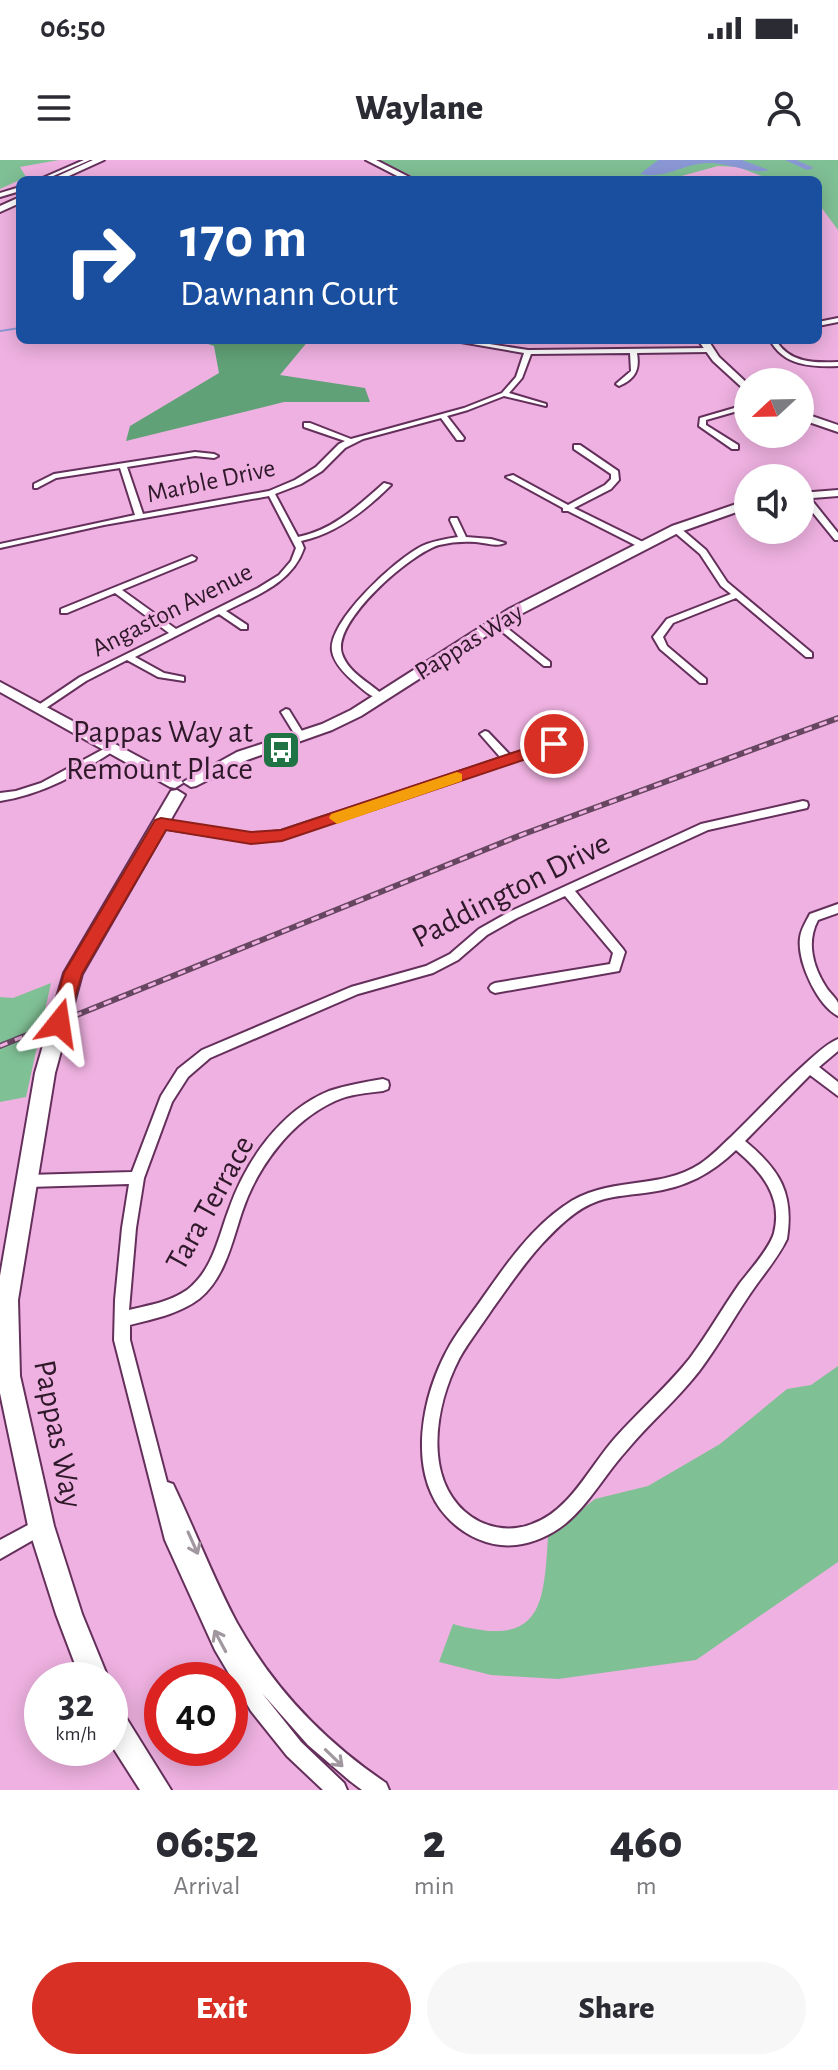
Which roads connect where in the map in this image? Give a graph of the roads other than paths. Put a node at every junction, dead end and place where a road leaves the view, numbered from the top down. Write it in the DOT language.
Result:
graph roads {
  1 [pos="88,160"];
  2 [pos="100,160"];
  3 [pos="113,160"];
  4 [pos="370,160"];
  5 [pos="50,176"];
  6 [pos="62,176"];
  7 [pos="76,176"];
  8 [pos="403,176"];
  9 [pos="477,344"];
  10 [pos="587,344"];
  11 [pos="775,344"];
  12 [pos="706,345"];
  13 [pos="590,351"];
  14 [pos="633,351"];
  15 [pos="528,352"];
  16 [pos="838,364"];
  17 [pos="734,375"];
  18 [pos="619,384"];
  19 [pos="504,394"];
  20 [pos="544,405"];
  21 [pos="734,410"];
  22 [pos="442,415"];
  23 [pos="814,419"];
  24 [pos="835,424"];
  25 [pos="307,425"];
  26 [pos="460,438"];
  27 [pos="351,441"];
  28 [pos="734,446"];
  29 [pos="577,447"];
  30 [pos="214,456"];
  31 [pos="123,467"];
  32 [pos="510,477"];
  33 [pos="387,485"];
  34 [pos="37,486"];
  35 [pos="271,493"];
  36 [pos="838,493"];
  37 [pos="814,494"];
  38 [pos="566,509"];
  39 [pos="734,509"];
  40 [pos="814,510"];
  41 [pos="140,517"];
  42 [pos="454,520"];
  43 [pos="676,529"];
  44 [pos="462,538"];
  45 [pos="838,538"];
  46 [pos="296,540"];
  47 [pos="501,543"];
  48 [pos="0,546"];
  49 [pos="644,546"];
  50 [pos="192,558"];
  51 [pos="116,590"];
  52 [pos="737,595"];
  53 [pos="64,611"];
  54 [pos="220,611"];
  55 [pos="497,623"];
  56 [pos="244,627"];
  57 [pos="175,633"];
  58 [pos="809,655"];
  59 [pos="128,657"];
  60 [pos="547,664"];
  61 [pos="181,679"];
  62 [pos="703,681"];
  63 [pos="0,686"];
  64 [pos="380,697"];
  65 [pos="40,708"];
  66 [pos="286,712"];
  67 [pos="485,734"];
  68 [pos="300,736"];
  69 [pos="554,744"];
  70 [pos="111,748"];
  71 [pos="508,760"];
  72 [pos="181,787"];
  73 [pos="0,797"];
  74 [pos="803,805"];
  75 [pos="161,824"];
  76 [pos="567,890"];
  77 [pos="838,908"];
  78 [pos="495,988"];
  79 [pos="838,1011"];
  80 [pos="838,1044"];
  81 [pos="810,1067"];
  82 [pos="383,1085"];
  83 [pos="838,1090"];
  84 [pos="735,1141"];
  85 [pos="137,1178"];
  86 [pos="28,1181"];
  87 [pos="122,1319"];
  88 [pos="158,1473"];
  89 [pos="41,1526"];
  90 [pos="0,1550"];
  91 [pos="88,1662"];
  92 [pos="128,1746"];
  93 [pos="157,1790"];
  94 [pos="337,1790"];
  95 [pos="379,1790"];
  1 -- 5 [label="street"];
  2 -- 6 [label="main road"];
  3 -- 7 [label="main road"];
  4 -- 8 [label="street"];
  9 -- 15 [label="street"];
  10 -- 13 [label="street"];
  11 -- 16 [label="street"];
  12 -- 14 [label="street"];
  12 -- 17 [label="street"];
  13 -- 14 [label="street"];
  13 -- 15 [label="street"];
  14 -- 18 [label="street"];
  15 -- 19 [label="street"];
  19 -- 20 [label="street"];
  19 -- 22 [label="street, Marble Drive"];
  21 -- 28 [label="street"];
  22 -- 26 [label="street"];
  22 -- 27 [label="street, Marble Drive"];
  23 -- 24 [label="street"];
  25 -- 27 [label="street"];
  27 -- 35 [label="street, Marble Drive"];
  29 -- 38 [label="street"];
  30 -- 31 [label="street"];
  31 -- 34 [label="street"];
  31 -- 41 [label="street"];
  32 -- 38 [label="street"];
  33 -- 46 [label="street"];
  35 -- 41 [label="street, Marble Drive"];
  35 -- 46 [label="street"];
  36 -- 37 [label="street"];
  38 -- 49 [label="street"];
  39 -- 43 [label="street, Pappas Way"];
  40 -- 45 [label="street"];
  41 -- 48 [label="street, Marble Drive"];
  42 -- 44 [label="street"];
  43 -- 49 [label="street, Pappas Way"];
  43 -- 52 [label="street"];
  44 -- 47 [label="street"];
  44 -- 64 [label="street"];
  46 -- 54 [label="street, Angaston Avenue"];
  49 -- 55 [label="street, Pappas Way"];
  50 -- 51 [label="street"];
  51 -- 53 [label="street"];
  51 -- 57 [label="street"];
  52 -- 58 [label="street"];
  52 -- 62 [label="street"];
  54 -- 56 [label="street"];
  54 -- 57 [label="street, Angaston Avenue"];
  55 -- 60 [label="street"];
  55 -- 64 [label="street, Pappas Way"];
  57 -- 59 [label="street, Angaston Avenue"];
  59 -- 61 [label="street"];
  59 -- 65 [label="street, Angaston Avenue"];
  63 -- 65 [label="street"];
  64 -- 68 [label="street, Pappas Way"];
  65 -- 70 [label="street"];
  66 -- 68 [label="street"];
  67 -- 71 [label="street"];
  68 -- 72 [label="street, Pappas Way"];
  69 -- 71 [label="street"];
  70 -- 72 [label="street"];
  70 -- 73 [label="street"];
  71 -- 75 [label="street"];
  72 -- 75 [label="street, Pappas Way"];
  74 -- 76 [label="street, Paddington Drive"];
  75 -- 86 [label="street, Pappas Way"];
  76 -- 78 [label="street"];
  76 -- 85 [label="street, Paddington Drive"];
  77 -- 79 [label="street"];
  80 -- 81 [label="street"];
  81 -- 83 [label="street"];
  81 -- 84 [label="street"];
  82 -- 87 [label="street, Tara Terrace"];
  84 -- 84 [label="street"];
  85 -- 86 [label="street"];
  85 -- 87 [label="street, Paddington Drive"];
  86 -- 89 [label="street, Pappas Way"];
  87 -- 88 [label="street, Paddington Drive"];
  94 -- 88 [label="street, Paddington Drive, one-way"];
  88 -- 95 [label="street, Paddington Drive, one-way"];
  89 -- 90 [label="street"];
  89 -- 91 [label="street, Pappas Way"];
  92 -- 93 [label="street"];
}
